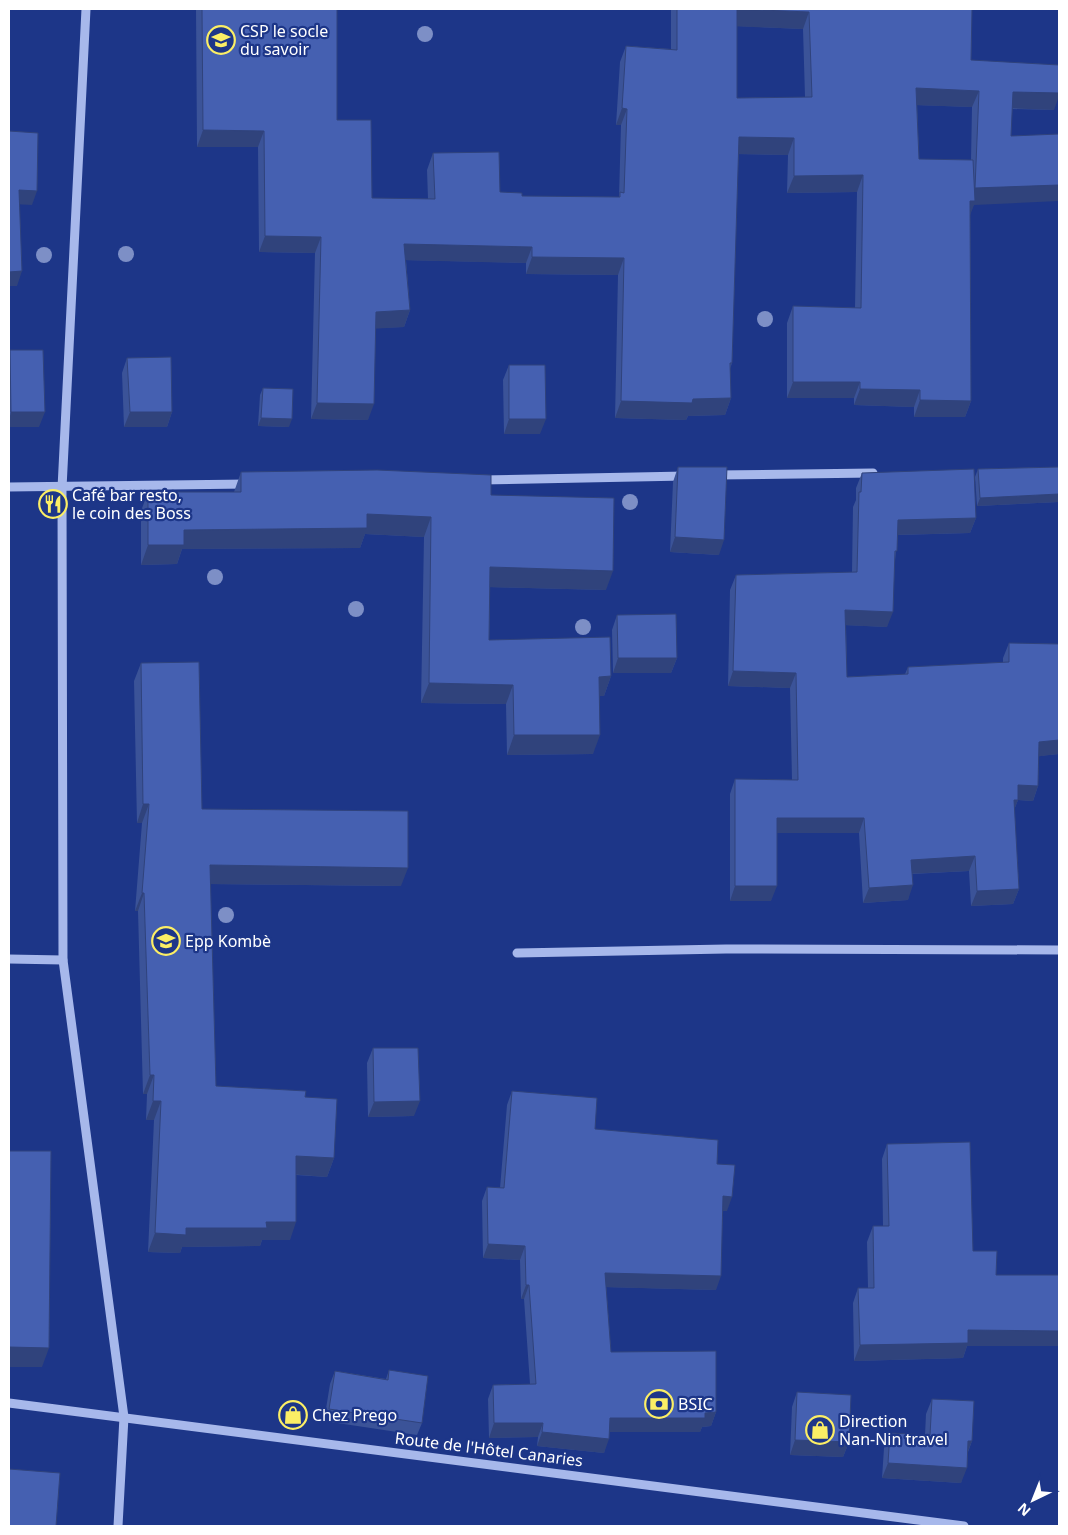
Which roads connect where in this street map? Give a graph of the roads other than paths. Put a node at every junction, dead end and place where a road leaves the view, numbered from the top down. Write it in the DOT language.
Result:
graph roads {
  1 [pos="86,9"];
  2 [pos="880,472"];
  3 [pos="700,476"];
  4 [pos="710,476"];
  5 [pos="471,480"];
  6 [pos="261,484"];
  7 [pos="9,488"];
  8 [pos="62,488"];
  9 [pos="1059,950"];
  10 [pos="517,953"];
  11 [pos="9,959"];
  12 [pos="63,960"];
  13 [pos="9,1403"];
  14 [pos="124,1417"];
  15 [pos="118,1526"];
  16 [pos="964,1526"];
  1 -- 8 [label="street"];
  2 -- 4 [label="street"];
  3 -- 5 [label="street"];
  6 -- 8 [label="street"];
  7 -- 8 [label="street"];
  8 -- 12 [label="street"];
  9 -- 10 [label="street"];
  11 -- 12 [label="street"];
  12 -- 14 [label="street"];
  13 -- 14 [label="street, Route de l'Hôtel Canaries"];
  14 -- 15 [label="street"];
  14 -- 16 [label="street, Route de l'Hôtel Canaries"];
}
